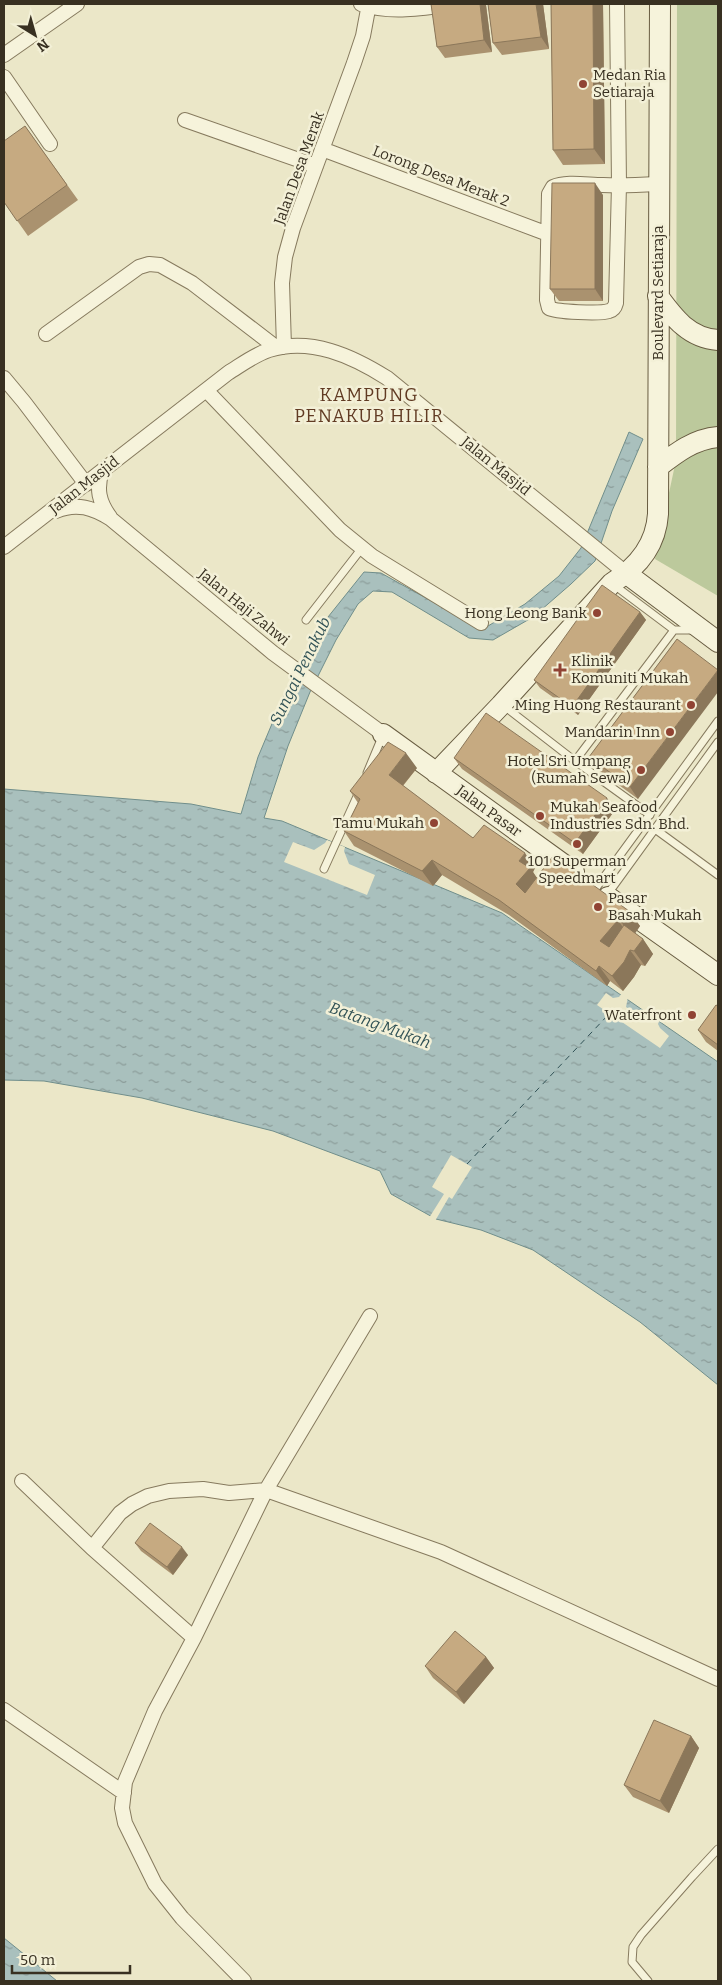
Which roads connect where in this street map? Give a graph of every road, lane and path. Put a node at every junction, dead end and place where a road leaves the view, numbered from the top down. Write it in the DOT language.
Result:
graph roads {
  1 [pos="77,4"];
  2 [pos="454,4"];
  3 [pos="617,4"];
  4 [pos="660,4"];
  5 [pos="366,5"];
  6 [pos="4,55"];
  7 [pos="4,77"];
  8 [pos="185,120"];
  9 [pos="50,144"];
  10 [pos="322,150"];
  11 [pos="316,166"];
  12 [pos="659,184"];
  13 [pos="618,185"];
  14 [pos="548,234"];
  15 [pos="658,296"];
  16 [pos="46,334"];
  17 [pos="718,340"];
  18 [pos="281,347"];
  19 [pos="4,378"];
  20 [pos="206,390"];
  21 [pos="718,437"];
  22 [pos="658,467"];
  23 [pos="102,471"];
  24 [pos="86,484"];
  25 [pos="44,517"];
  26 [pos="111,519"];
  27 [pos="4,547"];
  28 [pos="362,548"];
  29 [pos="620,578"];
  30 [pos="306,620"];
  31 [pos="481,623"];
  32 [pos="674,630"];
  33 [pos="711,637"];
  34 [pos="502,704"];
  35 [pos="718,722"];
  36 [pos="383,734"];
  37 [pos="718,742"];
  38 [pos="575,761"];
  39 [pos="436,773"];
  40 [pos="364,779"];
  41 [pos="361,787"];
  42 [pos="650,815"];
  43 [pos="655,829"];
  44 [pos="324,869"];
  45 [pos="718,875"];
  46 [pos="601,892"];
  47 [pos="718,975"];
  48 [pos="370,1316"];
  49 [pos="22,1481"];
  50 [pos="266,1490"];
  51 [pos="92,1548"];
  52 [pos="194,1638"];
  53 [pos="718,1679"];
  54 [pos="4,1710"];
  55 [pos="124,1793"];
  56 [pos="718,1850"];
  57 [pos="244,1981"];
  58 [pos="648,1981"];
  1 -- 6 [label="street"];
  2 -- 5 [label="street"];
  3 -- 13 [label="street"];
  4 -- 12 [label="street, Boulevard Setiaraja"];
  5 -- 10 [label="street, Jalan Desa Merak"];
  7 -- 9 [label="street"];
  8 -- 11 [label="street"];
  10 -- 11 [label="street, Jalan Desa Merak"];
  10 -- 14 [label="street, Lorong Desa Merak 2"];
  11 -- 18 [label="street, Jalan Desa Merak"];
  12 -- 13 [label="street"];
  12 -- 15 [label="street, Boulevard Setiaraja"];
  13 -- 14 [label="street"];
  13 -- 14 [label="street"];
  15 -- 17 [label="street"];
  15 -- 22 [label="street, Boulevard Setiaraja"];
  16 -- 18 [label="street"];
  18 -- 20 [label="street, Jalan Masjid"];
  18 -- 29 [label="street, Jalan Masjid"];
  19 -- 24 [label="street"];
  20 -- 23 [label="street, Jalan Masjid"];
  20 -- 28 [label="street"];
  21 -- 22 [label="street"];
  22 -- 29 [label="street, Boulevard Setiaraja"];
  23 -- 24 [label="street, Jalan Masjid"];
  23 -- 26 [label="street, Jalan Haji Zahwi"];
  24 -- 25 [label="street, Jalan Masjid"];
  25 -- 26 [label="street, Jalan Haji Zahwi"];
  25 -- 27 [label="street, Jalan Masjid"];
  26 -- 36 [label="street, Jalan Haji Zahwi"];
  28 -- 30 [label="lane"];
  28 -- 31 [label="street"];
  29 -- 32 [label="lane"];
  29 -- 33 [label="street"];
  29 -- 34 [label="street"];
  32 -- 33 [label="lane"];
  32 -- 38 [label="lane"];
  34 -- 38 [label="lane"];
  34 -- 39 [label="street"];
  35 -- 42 [label="lane"];
  36 -- 39 [label="street, Jalan Pasar"];
  36 -- 40 [label="lane"];
  37 -- 43 [label="lane"];
  38 -- 42 [label="lane"];
  39 -- 46 [label="street, Jalan Pasar"];
  41 -- 44 [label="lane"];
  42 -- 46 [label="lane"];
  43 -- 45 [label="lane"];
  43 -- 46 [label="lane"];
  46 -- 47 [label="street, Jalan Pasar"];
  48 -- 50 [label="street"];
  49 -- 51 [label="street"];
  50 -- 51 [label="street"];
  50 -- 52 [label="street"];
  50 -- 53 [label="street"];
  51 -- 52 [label="street"];
  52 -- 55 [label="street"];
  54 -- 55 [label="street"];
  55 -- 57 [label="street"];
  56 -- 58 [label="lane"];
}
